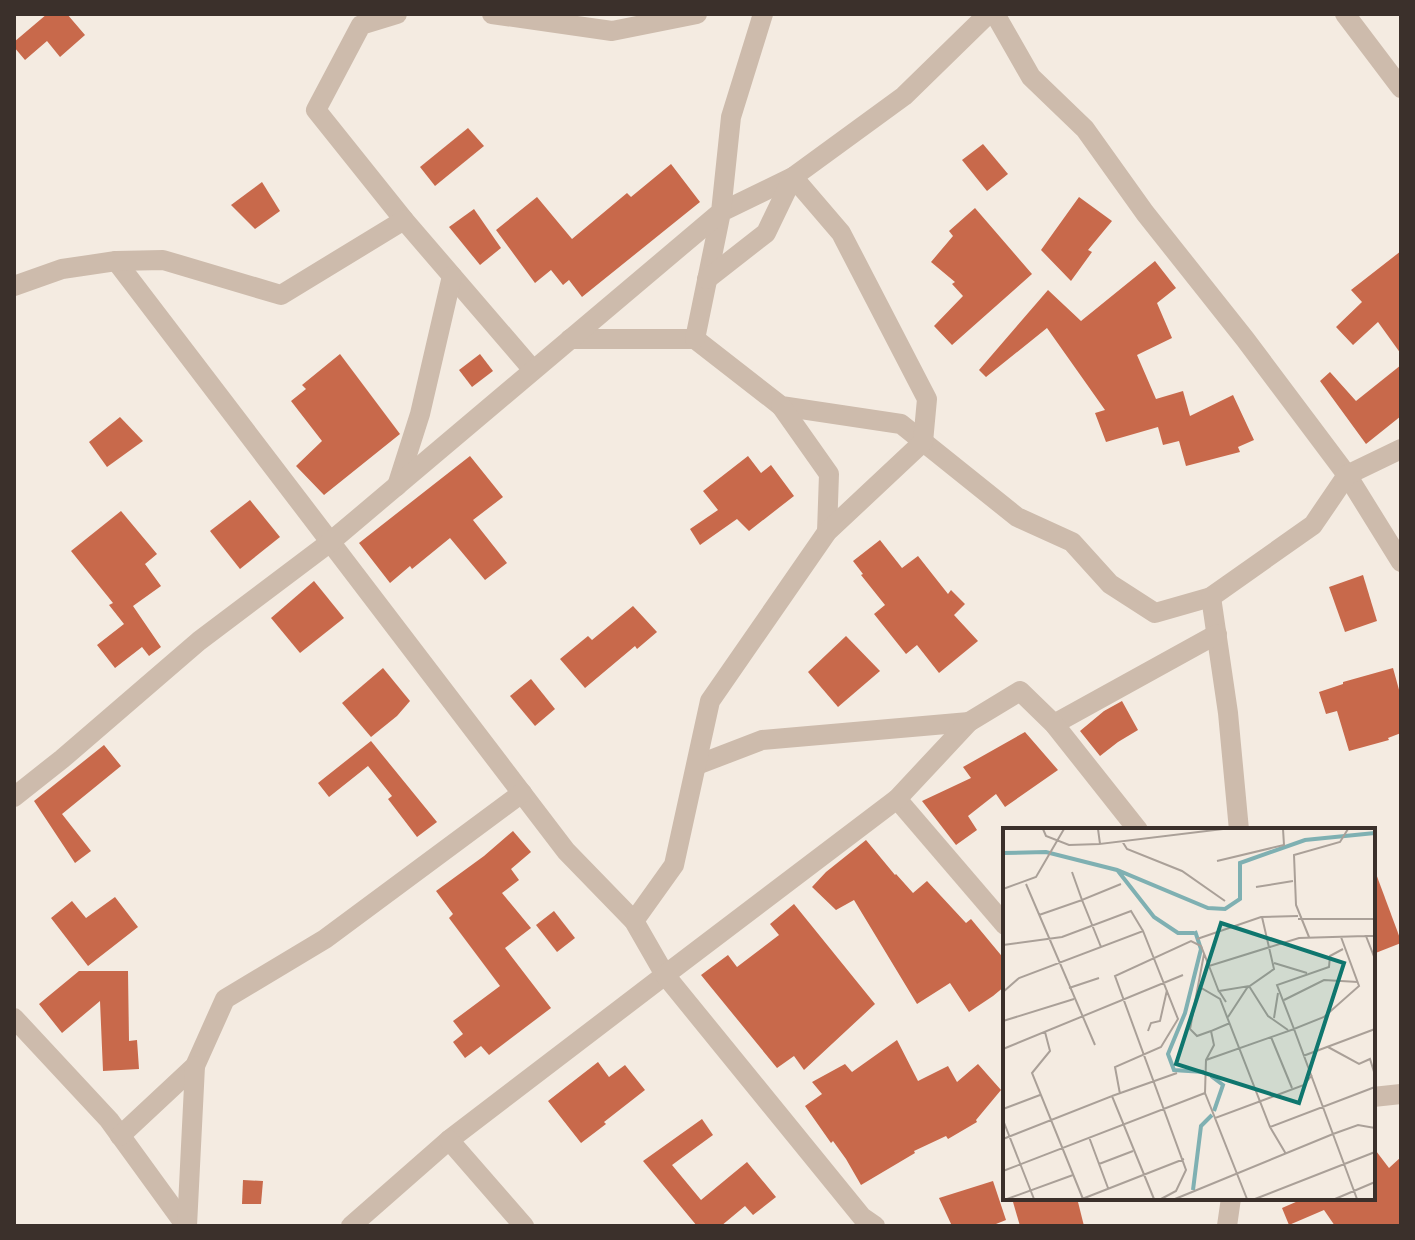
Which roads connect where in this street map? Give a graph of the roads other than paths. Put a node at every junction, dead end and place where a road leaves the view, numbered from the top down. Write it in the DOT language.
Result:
graph roads {
  1 [pos="397,14"];
  2 [pos="492,14"];
  3 [pos="697,14"];
  4 [pos="763,14"];
  5 [pos="988,14"];
  6 [pos="995,14"];
  7 [pos="1345,14"];
  8 [pos="1401,88"];
  9 [pos="793,177"];
  10 [pos="721,212"];
  11 [pos="404,220"];
  12 [pos="116,261"];
  13 [pos="452,276"];
  14 [pos="707,279"];
  15 [pos="14,286"];
  16 [pos="570,339"];
  17 [pos="695,339"];
  18 [pos="533,370"];
  19 [pos="781,406"];
  20 [pos="923,442"];
  21 [pos="1401,449"];
  22 [pos="1347,475"];
  23 [pos="397,486"];
  24 [pos="827,532"];
  25 [pos="329,543"];
  26 [pos="1401,562"];
  27 [pos="1211,597"];
  28 [pos="1217,634"];
  29 [pos="969,722"];
  30 [pos="1054,724"];
  31 [pos="697,765"];
  32 [pos="522,793"];
  33 [pos="14,797"];
  34 [pos="897,799"];
  35 [pos="1136,828"];
  36 [pos="1239,828"];
  37 [pos="634,921"];
  38 [pos="1003,923"];
  39 [pos="665,975"];
  40 [pos="14,1018"];
  41 [pos="195,1066"];
  42 [pos="1401,1094"];
  43 [pos="1375,1097"];
  44 [pos="120,1136"];
  45 [pos="449,1140"];
  46 [pos="1231,1200"];
  47 [pos="186,1226"];
  48 [pos="351,1226"];
  49 [pos="524,1226"];
  50 [pos="875,1226"];
  51 [pos="1227,1226"];
  1 -- 11 [label="street"];
  2 -- 3 [label="street"];
  4 -- 10 [label="street"];
  5 -- 9 [label="street"];
  6 -- 22 [label="street"];
  7 -- 8 [label="street"];
  9 -- 10 [label="street"];
  9 -- 14 [label="street"];
  9 -- 20 [label="street"];
  10 -- 14 [label="street"];
  10 -- 16 [label="street"];
  11 -- 12 [label="street"];
  11 -- 13 [label="street"];
  12 -- 15 [label="street"];
  12 -- 25 [label="street"];
  13 -- 18 [label="street"];
  13 -- 23 [label="street"];
  14 -- 17 [label="street"];
  16 -- 17 [label="street"];
  16 -- 18 [label="street"];
  17 -- 19 [label="street"];
  18 -- 23 [label="street"];
  19 -- 20 [label="street"];
  19 -- 24 [label="street"];
  20 -- 24 [label="street"];
  20 -- 27 [label="street"];
  21 -- 22 [label="street"];
  22 -- 26 [label="street"];
  22 -- 27 [label="street"];
  23 -- 25 [label="street"];
  24 -- 31 [label="street"];
  25 -- 32 [label="street"];
  25 -- 33 [label="street"];
  27 -- 28 [label="street"];
  28 -- 30 [label="street"];
  28 -- 36 [label="street"];
  29 -- 30 [label="street"];
  29 -- 31 [label="street"];
  29 -- 34 [label="street"];
  30 -- 35 [label="street"];
  31 -- 37 [label="street"];
  32 -- 37 [label="street"];
  32 -- 41 [label="street"];
  34 -- 38 [label="street"];
  34 -- 39 [label="street"];
  37 -- 39 [label="street"];
  39 -- 45 [label="street"];
  39 -- 50 [label="street"];
  40 -- 44 [label="street"];
  41 -- 44 [label="street"];
  41 -- 47 [label="street"];
  42 -- 43 [label="street"];
  44 -- 47 [label="street"];
  45 -- 48 [label="street"];
  45 -- 49 [label="street"];
  46 -- 51 [label="street"];
}
